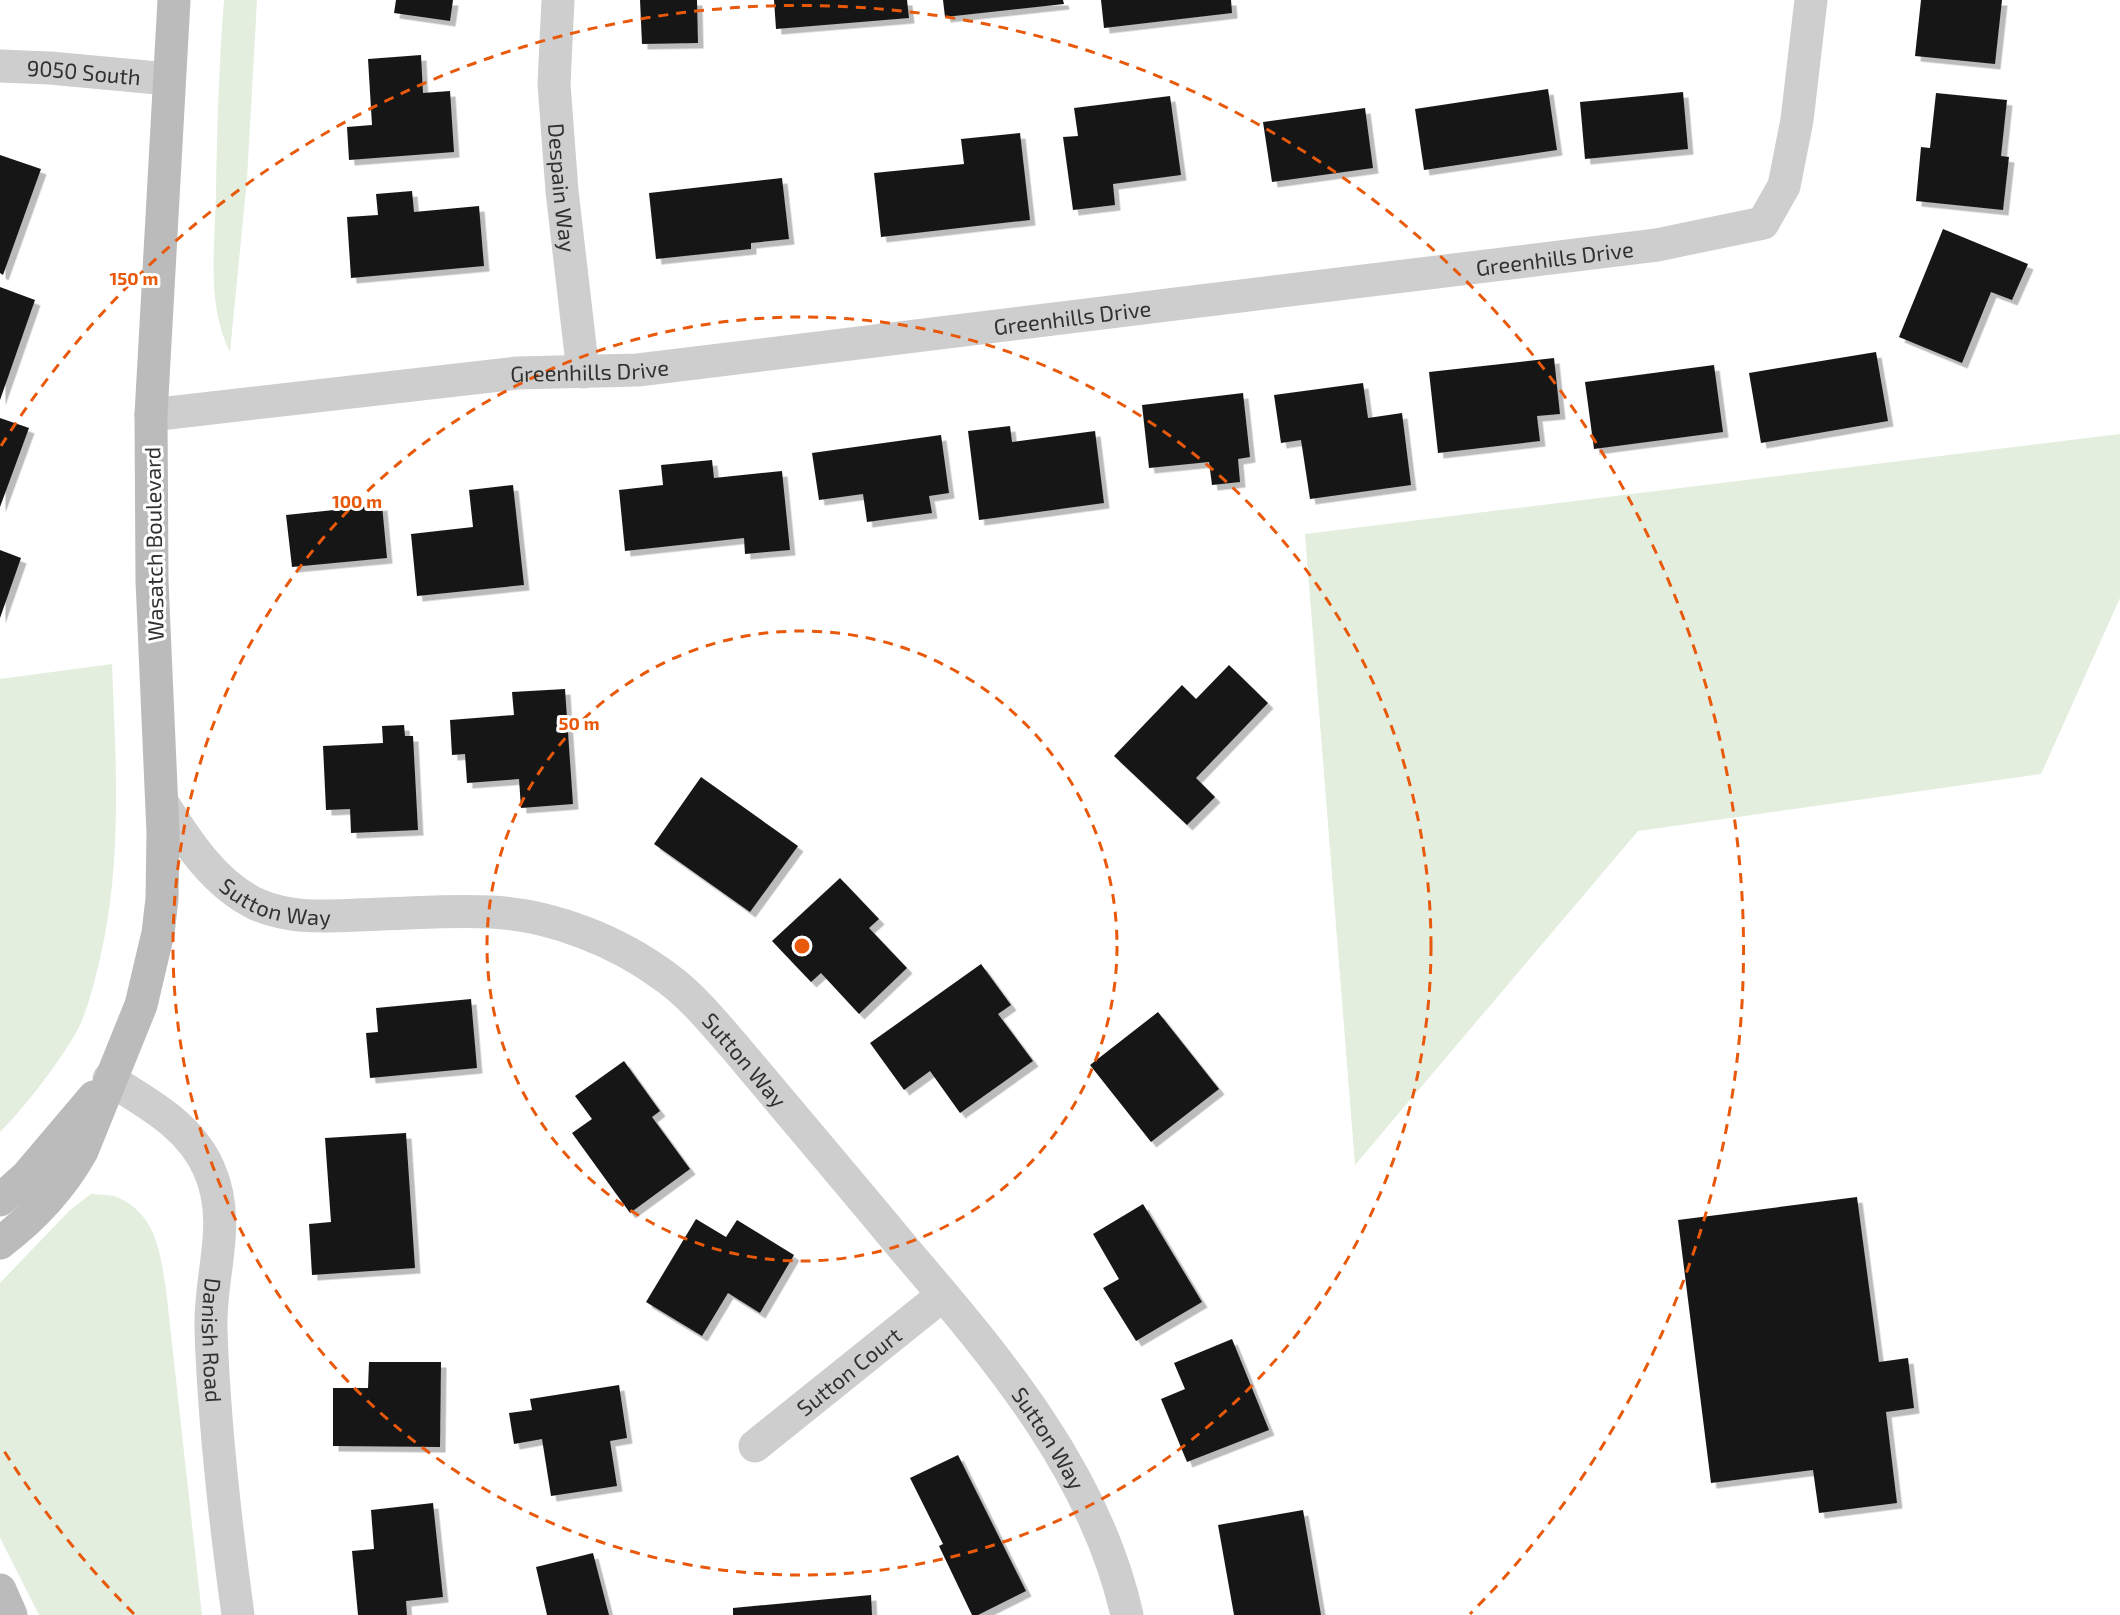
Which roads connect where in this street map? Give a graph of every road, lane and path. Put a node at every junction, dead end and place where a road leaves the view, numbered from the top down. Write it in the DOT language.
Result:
graph roads {
  1 [pos="174,0"];
  2 [pos="558,0"];
  3 [pos="1811,0"];
  4 [pos="0,66"];
  5 [pos="168,79"];
  6 [pos="583,372"];
  7 [pos="151,415"];
  8 [pos="162,802"];
  9 [pos="109,1080"];
  10 [pos="0,1200"];
  11 [pos="0,1243"];
  12 [pos="943,1294"];
  13 [pos="755,1446"];
  14 [pos="0,1590"];
  15 [pos="11,1615"];
  16 [pos="238,1615"];
  17 [pos="1127,1615"];
  1 -- 5 [label="main road, Wasatch Boulevard"];
  2 -- 6 [label="street, Despain Way"];
  3 -- 6 [label="street, Greenhills Drive"];
  4 -- 5 [label="street, 9050 South"];
  5 -- 7 [label="main road, Wasatch Boulevard"];
  6 -- 7 [label="street, Greenhills Drive"];
  7 -- 8 [label="main road, Wasatch Boulevard"];
  8 -- 9 [label="main road, Wasatch Boulevard"];
  8 -- 12 [label="street, Sutton Way"];
  9 -- 10 [label="main road, Wasatch Boulevard"];
  9 -- 11 [label="main road, Wasatch Boulevard"];
  9 -- 16 [label="street, Danish Road"];
  12 -- 13 [label="street, Sutton Court"];
  12 -- 17 [label="street, Sutton Way"];
  14 -- 15 [label="main road"];
}
